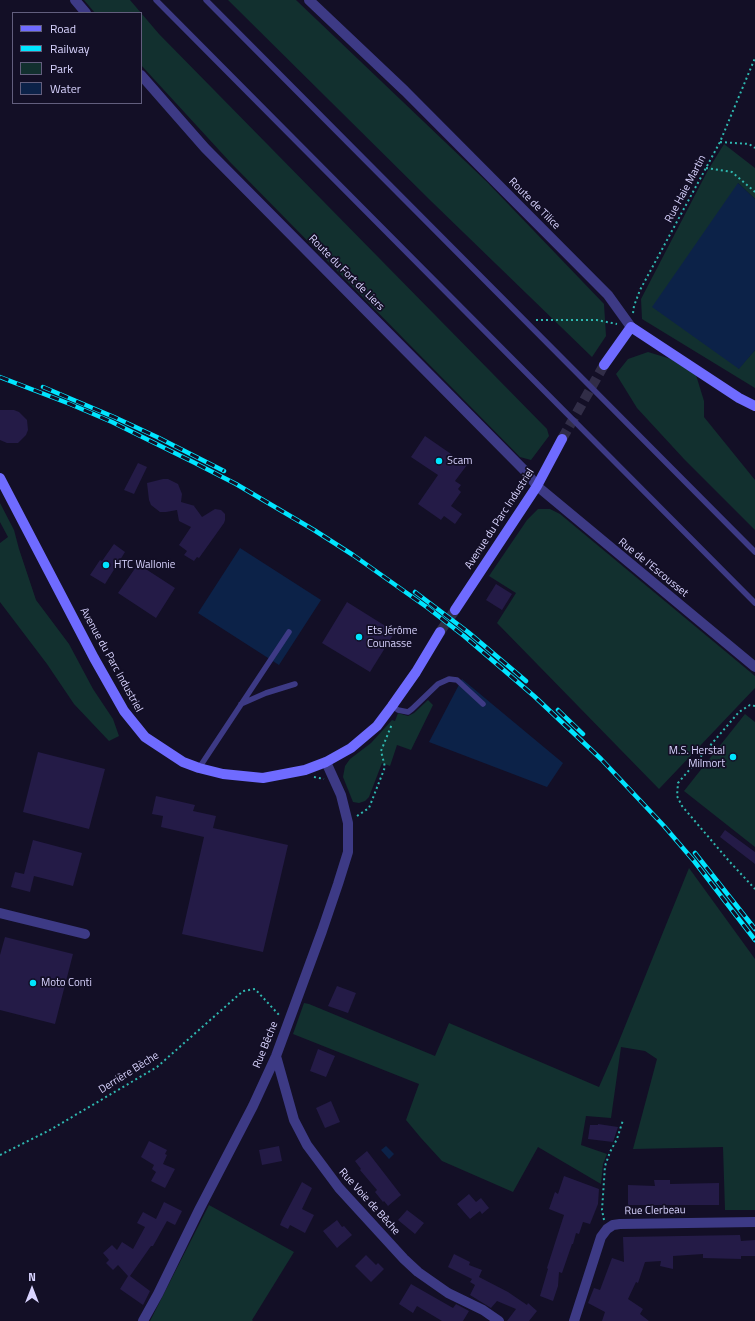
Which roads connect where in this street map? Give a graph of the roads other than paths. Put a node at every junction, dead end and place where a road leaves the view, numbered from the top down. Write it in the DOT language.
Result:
graph roads {
  1 [pos="75,0"];
  2 [pos="156,0"];
  3 [pos="206,0"];
  4 [pos="309,0"];
  5 [pos="85,12"];
  6 [pos="142,76"];
  7 [pos="631,327"];
  8 [pos="604,365"];
  9 [pos="755,406"];
  10 [pos="562,439"];
  11 [pos="0,478"];
  12 [pos="536,486"];
  13 [pos="755,552"];
  14 [pos="755,603"];
  15 [pos="455,610"];
  16 [pos="290,632"];
  17 [pos="440,632"];
  18 [pos="755,666"];
  19 [pos="295,684"];
  20 [pos="241,704"];
  21 [pos="483,704"];
  22 [pos="395,708"];
  23 [pos="326,762"];
  24 [pos="199,768"];
  25 [pos="0,913"];
  26 [pos="85,934"];
  27 [pos="276,1056"];
  28 [pos="755,1222"];
  29 [pos="143,1321"];
  30 [pos="499,1321"];
  31 [pos="574,1321"];
  1 -- 5 [label="street"];
  2 -- 14 [label="lane"];
  3 -- 13 [label="lane"];
  4 -- 7 [label="street, Route de Tilice"];
  6 -- 12 [label="street, Route du Fort de Liers"];
  7 -- 8 [label="street"];
  7 -- 9 [label="street, Route de Tilice"];
  10 -- 12 [label="street, Avenue du Parc Industriel"];
  11 -- 24 [label="street, Avenue du Parc Industriel"];
  12 -- 15 [label="street, Avenue du Parc Industriel"];
  12 -- 18 [label="street, Rue de l'Escousset"];
  16 -- 20 [label="lane"];
  17 -- 22 [label="street, Avenue du Parc Industriel"];
  19 -- 20 [label="lane"];
  20 -- 24 [label="lane"];
  21 -- 22 [label="lane"];
  22 -- 23 [label="street, Avenue du Parc Industriel"];
  23 -- 24 [label="street, Avenue du Parc Industriel"];
  23 -- 27 [label="street, Rue Bêche"];
  25 -- 26 [label="street"];
  27 -- 29 [label="street, Rue Bêche"];
  27 -- 30 [label="street, Rue Voie de Bêche"];
  28 -- 31 [label="street, Rue Clerbeau"];
}
